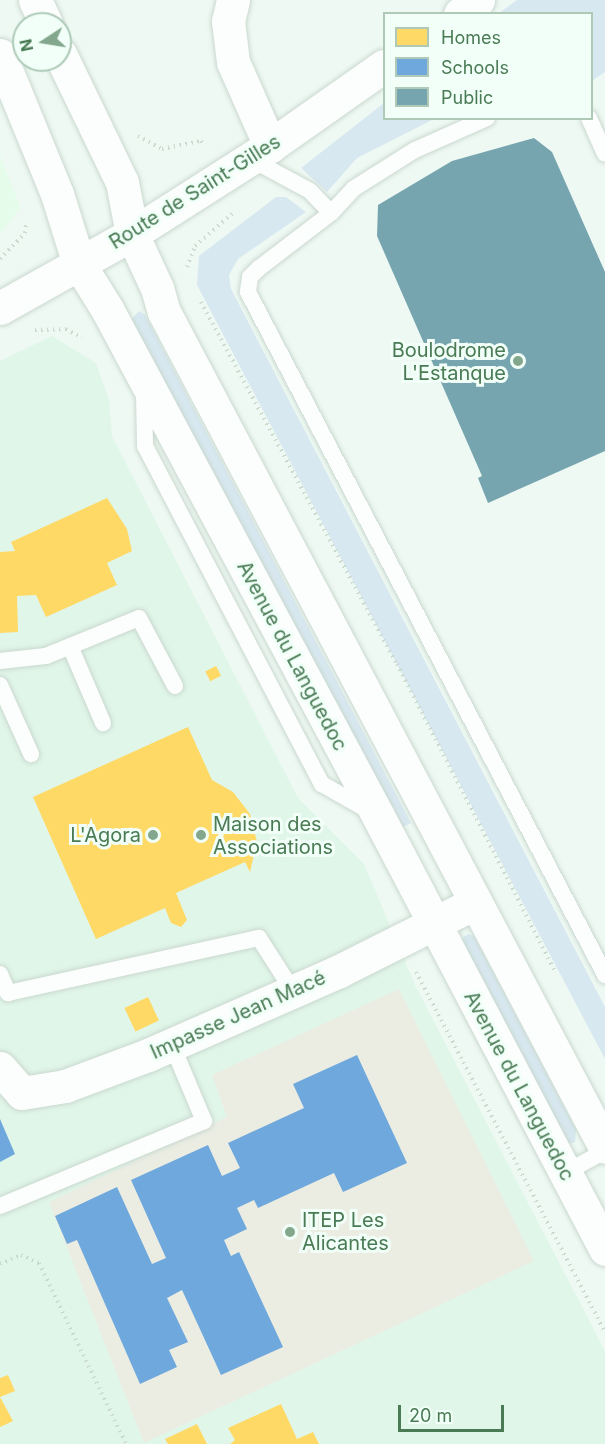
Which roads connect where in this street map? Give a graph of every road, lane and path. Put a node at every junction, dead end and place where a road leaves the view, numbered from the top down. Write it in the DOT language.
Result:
graph roads {
  1 [pos="233,0"];
  2 [pos="478,0"];
  3 [pos="463,12"];
  4 [pos="0,55"];
  5 [pos="383,67"];
  6 [pos="69,72"];
  7 [pos="482,120"];
  8 [pos="590,120"];
  9 [pos="132,133"];
  10 [pos="260,152"];
  11 [pos="605,153"];
  12 [pos="222,175"];
  13 [pos="331,213"];
  14 [pos="132,234"];
  15 [pos="79,264"];
  16 [pos="190,277"];
  17 [pos="199,297"];
  18 [pos="0,308"];
  19 [pos="70,646"];
  20 [pos="0,661"];
  21 [pos="0,685"];
  22 [pos="176,686"];
  23 [pos="103,723"];
  24 [pos="31,754"];
  25 [pos="475,903"];
  26 [pos="435,924"];
  27 [pos="0,974"];
  28 [pos="556,974"];
  29 [pos="605,975"];
  30 [pos="293,991"];
  31 [pos="172,1045"];
  32 [pos="0,1068"];
  33 [pos="605,1149"];
  34 [pos="565,1173"];
  35 [pos="0,1206"];
  36 [pos="605,1249"];
  37 [pos="0,1263"];
  38 [pos="126,1444"];
  1 -- 10 [label="street"];
  2 -- 3 [label="street"];
  4 -- 15 [label="street, Avenue du Languedoc"];
  5 -- 10 [label="street, Route de Saint-Gilles"];
  6 -- 14 [label="street"];
  7 -- 13 [label="lane"];
  8 -- 11 [label="lane"];
  9 -- 12 [label="path"];
  10 -- 12 [label="street, Route de Saint-Gilles"];
  10 -- 13 [label="lane"];
  12 -- 14 [label="street, Route de Saint-Gilles"];
  12 -- 16 [label="path"];
  13 -- 29 [label="lane"];
  14 -- 15 [label="street, Route de Saint-Gilles"];
  14 -- 25 [label="street"];
  15 -- 18 [label="street, Route de Saint-Gilles"];
  15 -- 26 [label="street, Avenue du Languedoc"];
  17 -- 28 [label="path"];
  19 -- 20 [label="lane"];
  19 -- 22 [label="lane"];
  19 -- 23 [label="lane"];
  21 -- 24 [label="lane"];
  25 -- 26 [label="street, Impasse Jean Macé"];
  25 -- 33 [label="street"];
  26 -- 30 [label="street, Impasse Jean Macé"];
  26 -- 34 [label="street, Avenue du Languedoc"];
  27 -- 30 [label="lane"];
  30 -- 31 [label="street, Impasse Jean Macé"];
  31 -- 32 [label="street, Impasse Jean Macé"];
  31 -- 35 [label="lane"];
  33 -- 34 [label="lane"];
  34 -- 36 [label="street, Avenue du Languedoc"];
  37 -- 38 [label="path"];
}
